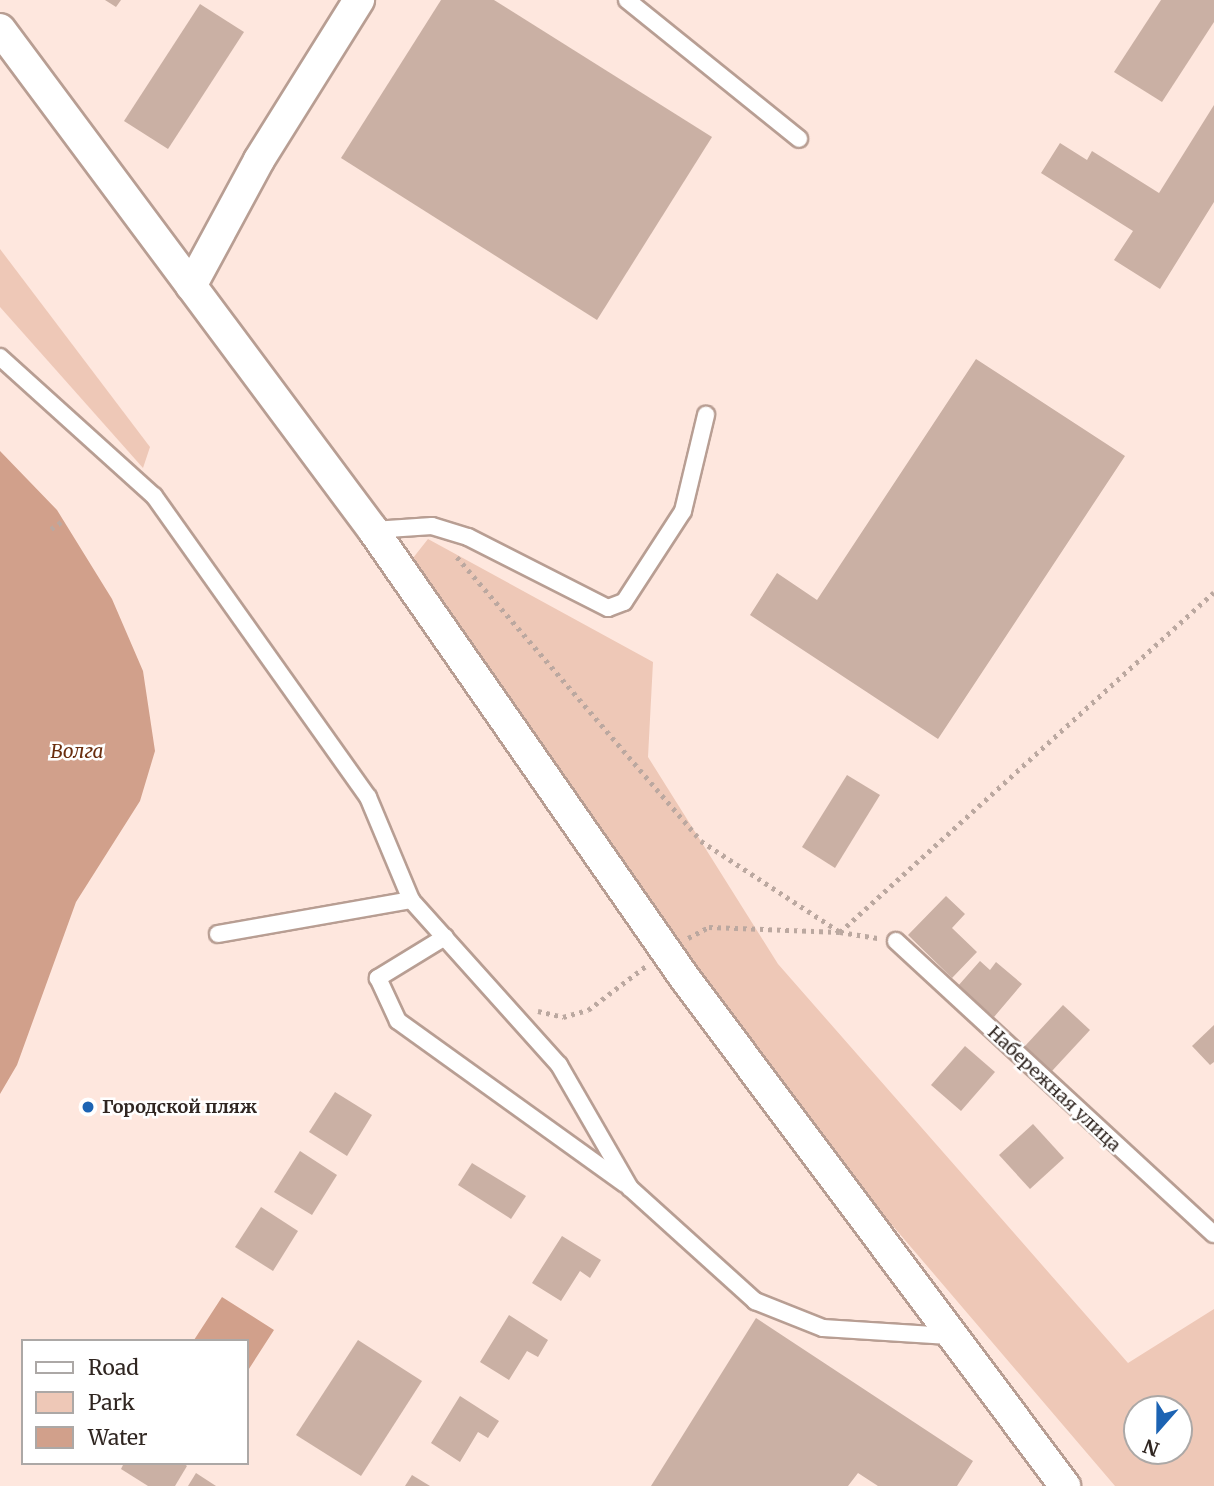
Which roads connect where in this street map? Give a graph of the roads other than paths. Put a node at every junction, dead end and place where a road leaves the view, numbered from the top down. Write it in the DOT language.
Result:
graph roads {
  1 [pos="359,0"];
  2 [pos="627,0"];
  3 [pos="0,29"];
  4 [pos="799,139"];
  5 [pos="191,286"];
  6 [pos="0,357"];
  7 [pos="706,415"];
  8 [pos="373,530"];
  9 [pos="411,900"];
  10 [pos="218,934"];
  11 [pos="445,937"];
  12 [pos="896,941"];
  13 [pos="630,1188"];
  14 [pos="1214,1234"];
  15 [pos="949,1336"];
  16 [pos="1065,1486"];
  1 -- 5 [label="street"];
  2 -- 4 [label="lane"];
  3 -- 5 [label="street"];
  5 -- 8 [label="street"];
  6 -- 9 [label="lane"];
  7 -- 8 [label="lane"];
  8 -- 15 [label="street"];
  9 -- 10 [label="lane"];
  9 -- 11 [label="lane"];
  11 -- 13 [label="lane"];
  11 -- 13 [label="lane"];
  12 -- 14 [label="lane, Набережная улица"];
  13 -- 15 [label="lane"];
  15 -- 16 [label="street"];
}
